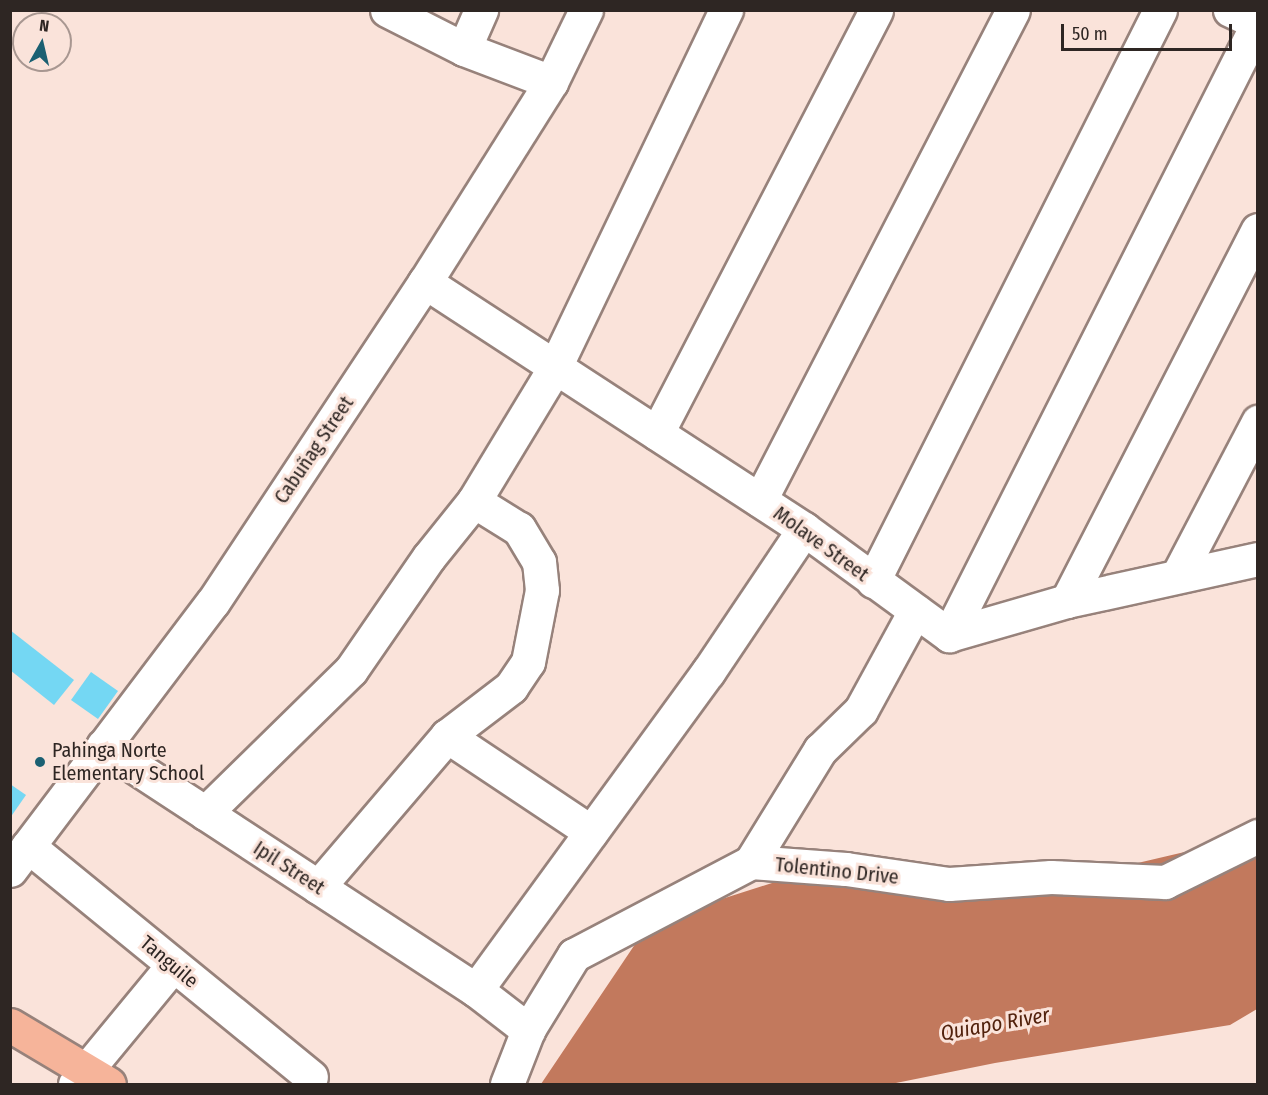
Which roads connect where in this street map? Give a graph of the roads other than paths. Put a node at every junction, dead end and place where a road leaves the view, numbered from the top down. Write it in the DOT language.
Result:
graph roads {
  1 [pos="387,10"];
  2 [pos="481,10"];
  3 [pos="586,10"];
  4 [pos="726,10"];
  5 [pos="876,10"];
  6 [pos="1014,10"];
  7 [pos="1160,10"];
  8 [pos="1230,10"];
  9 [pos="1257,23"];
  10 [pos="464,50"];
  11 [pos="551,82"];
  12 [pos="1257,230"];
  13 [pos="425,282"];
  14 [pos="555,367"];
  15 [pos="1257,422"];
  16 [pos="657,433"];
  17 [pos="760,500"];
  18 [pos="474,501"];
  19 [pos="804,529"];
  20 [pos="1257,559"];
  21 [pos="1178,575"];
  22 [pos="873,581"];
  23 [pos="1067,602"];
  24 [pos="915,611"];
  25 [pos="950,634"];
  26 [pos="447,736"];
  27 [pos="103,746"];
  28 [pos="205,813"];
  29 [pos="591,832"];
  30 [pos="1257,836"];
  31 [pos="19,858"];
  32 [pos="751,862"];
  33 [pos="318,887"];
  34 [pos="173,965"];
  35 [pos="476,990"];
  36 [pos="10,1025"];
  37 [pos="528,1030"];
  38 [pos="311,1077"];
  39 [pos="89,1080"];
  40 [pos="507,1084"];
  1 -- 10 [label="street"];
  2 -- 10 [label="street"];
  3 -- 11 [label="street, Cabuñag Street"];
  4 -- 14 [label="street"];
  5 -- 16 [label="street"];
  6 -- 17 [label="street"];
  7 -- 22 [label="street"];
  8 -- 9 [label="street"];
  9 -- 25 [label="street"];
  10 -- 11 [label="street"];
  11 -- 13 [label="street, Cabuñag Street"];
  12 -- 23 [label="street"];
  13 -- 14 [label="street, Molave Street"];
  13 -- 27 [label="street, Cabuñag Street"];
  14 -- 16 [label="street, Molave Street"];
  14 -- 18 [label="street"];
  15 -- 21 [label="street"];
  16 -- 17 [label="street, Molave Street"];
  17 -- 19 [label="street, Molave Street"];
  18 -- 26 [label="street"];
  18 -- 28 [label="street"];
  19 -- 22 [label="street, Molave Street"];
  19 -- 29 [label="street"];
  20 -- 21 [label="street"];
  21 -- 23 [label="street"];
  22 -- 24 [label="street, Molave Street"];
  23 -- 25 [label="street"];
  24 -- 25 [label="street, Molave Street"];
  24 -- 32 [label="street"];
  26 -- 29 [label="street"];
  26 -- 33 [label="street"];
  27 -- 28 [label="street, Ipil Street"];
  27 -- 31 [label="street, Cabuñag Street"];
  28 -- 33 [label="street, Ipil Street"];
  29 -- 35 [label="street"];
  30 -- 32 [label="street, Tolentino Drive"];
  31 -- 34 [label="street, Tanguile"];
  32 -- 37 [label="street, Tolentino Drive"];
  33 -- 35 [label="street, Ipil Street"];
  34 -- 38 [label="street, Tanguile"];
  34 -- 39 [label="street"];
  35 -- 37 [label="street, Ipil Street"];
  36 -- 39 [label="highway"];
  37 -- 40 [label="street, Tolentino Drive"];
}
